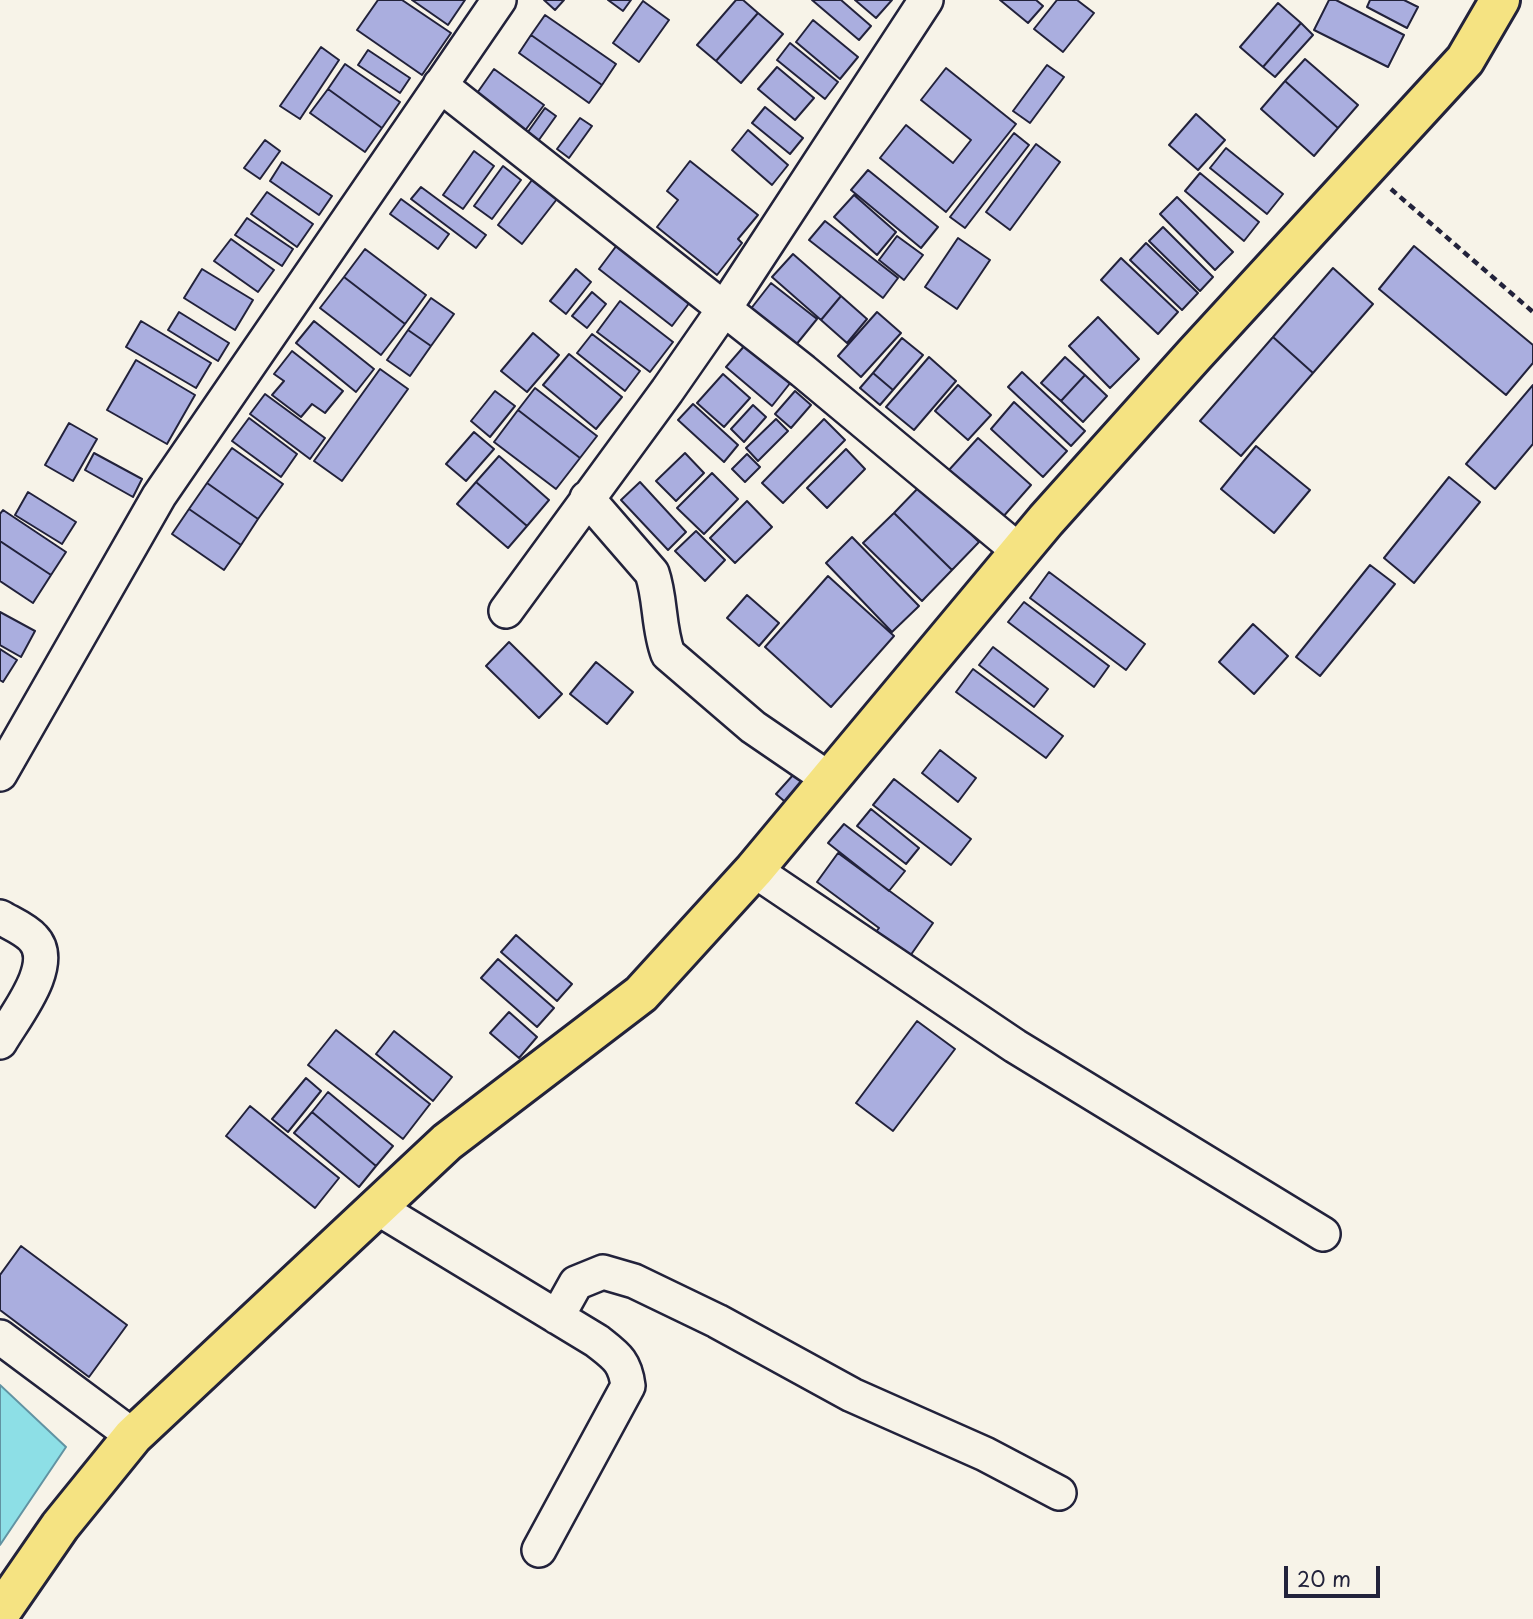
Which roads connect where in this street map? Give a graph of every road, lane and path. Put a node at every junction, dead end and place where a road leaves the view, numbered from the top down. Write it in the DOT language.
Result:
graph roads {
  1 [pos="499,0"];
  2 [pos="926,0"];
  3 [pos="1500,0"];
  4 [pos="440,85"];
  5 [pos="1367,168"];
  6 [pos="724,309"];
  7 [pos="1533,312"];
  8 [pos="587,498"];
  9 [pos="1019,551"];
  10 [pos="506,611"];
  11 [pos="0,774"];
  12 [pos="829,779"];
  13 [pos="754,870"];
  14 [pos="0,917"];
  15 [pos="0,1042"];
  16 [pos="376,1207"];
  17 [pos="1323,1234"];
  18 [pos="557,1317"];
  19 [pos="0,1338"];
  20 [pos="132,1436"];
  21 [pos="1059,1493"];
  22 [pos="539,1550"];
  23 [pos="0,1613"];
  1 -- 4 [label="street"];
  2 -- 6 [label="street"];
  3 -- 5 [label="main road"];
  4 -- 6 [label="street"];
  4 -- 11 [label="street"];
  5 -- 7 [label="path"];
  5 -- 9 [label="main road"];
  6 -- 8 [label="street"];
  6 -- 9 [label="street"];
  8 -- 10 [label="street"];
  8 -- 12 [label="street"];
  9 -- 12 [label="main road"];
  12 -- 13 [label="main road"];
  13 -- 16 [label="main road"];
  13 -- 17 [label="street"];
  14 -- 15 [label="street"];
  16 -- 18 [label="street"];
  16 -- 20 [label="main road"];
  18 -- 21 [label="street"];
  18 -- 22 [label="street"];
  19 -- 20 [label="street"];
  20 -- 23 [label="main road"];
}
